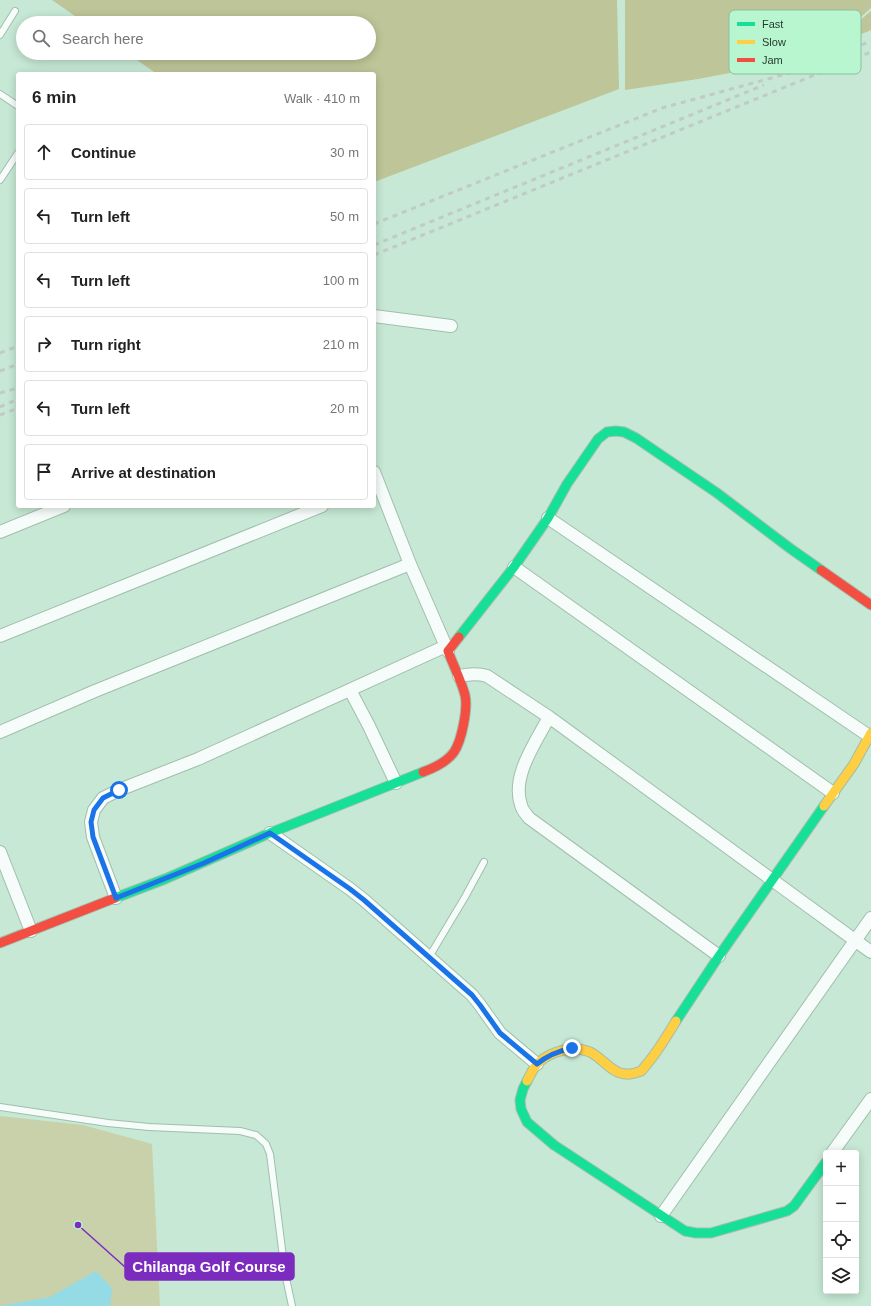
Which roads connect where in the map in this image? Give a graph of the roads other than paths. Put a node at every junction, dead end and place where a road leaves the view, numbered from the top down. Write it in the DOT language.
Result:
graph roads {
  1 [pos="15,11"];
  2 [pos="0,35"];
  3 [pos="0,94"];
  4 [pos="16,105"];
  5 [pos="16,156"];
  6 [pos="0,180"];
  7 [pos="376,316"];
  8 [pos="450,326"];
  9 [pos="376,484"];
  10 [pos="59,508"];
  11 [pos="317,508"];
  12 [pos="548,518"];
  13 [pos="0,532"];
  14 [pos="410,564"];
  15 [pos="514,567"];
  16 [pos="871,605"];
  17 [pos="0,636"];
  18 [pos="447,648"];
  19 [pos="459,676"];
  20 [pos="350,690"];
  21 [pos="549,716"];
  22 [pos="0,732"];
  23 [pos="870,734"];
  24 [pos="396,783"];
  25 [pos="833,793"];
  26 [pos="270,833"];
  27 [pos="0,852"];
  28 [pos="484,862"];
  29 [pos="772,879"];
  30 [pos="116,898"];
  31 [pos="871,918"];
  32 [pos="31,931"];
  33 [pos="855,940"];
  34 [pos="0,943"];
  35 [pos="871,952"];
  36 [pos="719,956"];
  37 [pos="429,957"];
  38 [pos="537,1064"];
  39 [pos="871,1100"];
  40 [pos="0,1108"];
  41 [pos="834,1150"];
  42 [pos="823,1166"];
  43 [pos="661,1216"];
  44 [pos="292,1306"];
  1 -- 2 [label="lane"];
  3 -- 4 [label="lane"];
  5 -- 6 [label="lane"];
  7 -- 8 [label="street"];
  9 -- 14 [label="street"];
  10 -- 13 [label="street"];
  11 -- 17 [label="street"];
  12 -- 15 [label="street"];
  12 -- 16 [label="street"];
  12 -- 23 [label="street"];
  14 -- 18 [label="street"];
  14 -- 22 [label="street"];
  15 -- 18 [label="street"];
  15 -- 25 [label="street"];
  18 -- 19 [label="street"];
  18 -- 20 [label="street"];
  19 -- 21 [label="street"];
  19 -- 24 [label="street"];
  20 -- 24 [label="street"];
  20 -- 30 [label="street"];
  21 -- 29 [label="street"];
  21 -- 36 [label="street"];
  23 -- 25 [label="street"];
  24 -- 26 [label="street"];
  25 -- 29 [label="street"];
  26 -- 30 [label="street"];
  26 -- 37 [label="street"];
  27 -- 32 [label="street"];
  28 -- 37 [label="lane"];
  29 -- 33 [label="street"];
  29 -- 36 [label="street"];
  30 -- 32 [label="street"];
  31 -- 33 [label="street"];
  32 -- 34 [label="street"];
  33 -- 35 [label="street"];
  33 -- 43 [label="street"];
  36 -- 38 [label="street"];
  37 -- 38 [label="street"];
  38 -- 43 [label="street"];
  39 -- 41 [label="street"];
  40 -- 44 [label="lane"];
  42 -- 43 [label="street"];
}
